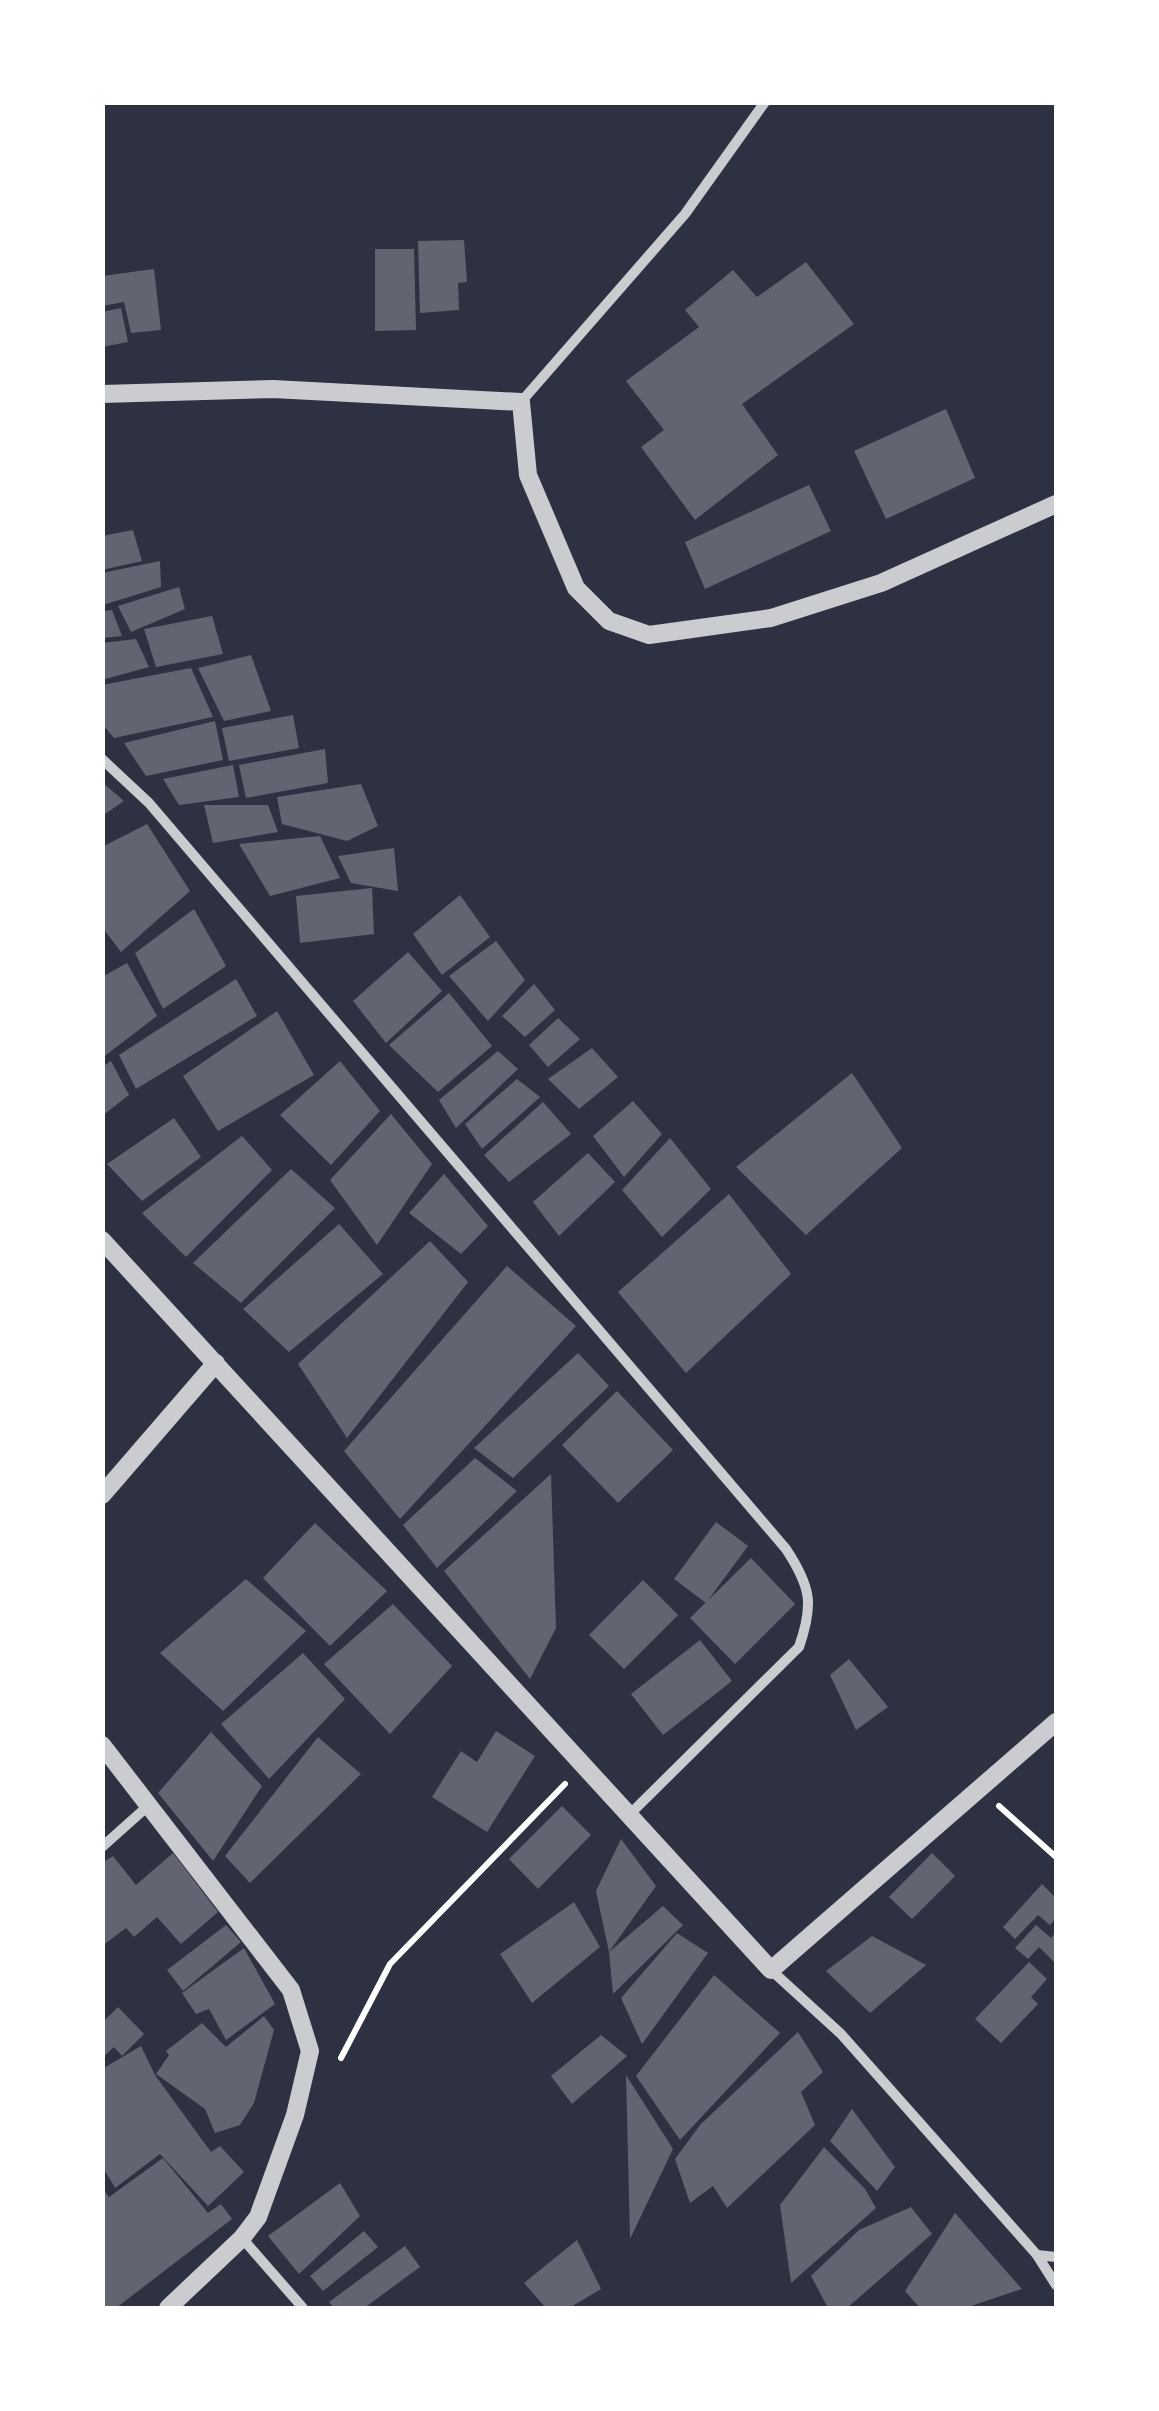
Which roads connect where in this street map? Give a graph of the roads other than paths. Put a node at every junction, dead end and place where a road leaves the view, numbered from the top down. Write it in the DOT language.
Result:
graph roads {
  1 [pos="764,102"];
  2 [pos="102,394"];
  3 [pos="521,402"];
  4 [pos="1056,504"];
  5 [pos="102,759"];
  6 [pos="102,1240"];
  7 [pos="216,1363"];
  8 [pos="102,1494"];
  9 [pos="1056,1722"];
  10 [pos="102,1745"];
  11 [pos="149,1806"];
  12 [pos="629,1815"];
  13 [pos="102,1847"];
  14 [pos="771,1970"];
  15 [pos="242,2238"];
  16 [pos="1037,2255"];
  17 [pos="1056,2256"];
  18 [pos="1056,2285"];
  19 [pos="168,2308"];
  20 [pos="304,2308"];
  1 -- 3 [label="street"];
  2 -- 3 [label="street"];
  3 -- 4 [label="street"];
  5 -- 12 [label="street"];
  6 -- 7 [label="street"];
  7 -- 8 [label="street"];
  7 -- 12 [label="street"];
  9 -- 14 [label="street"];
  10 -- 11 [label="street"];
  11 -- 13 [label="street"];
  11 -- 15 [label="street"];
  12 -- 14 [label="street"];
  14 -- 16 [label="street"];
  15 -- 19 [label="street"];
  15 -- 20 [label="street"];
  16 -- 17 [label="street"];
  16 -- 18 [label="street"];
}
